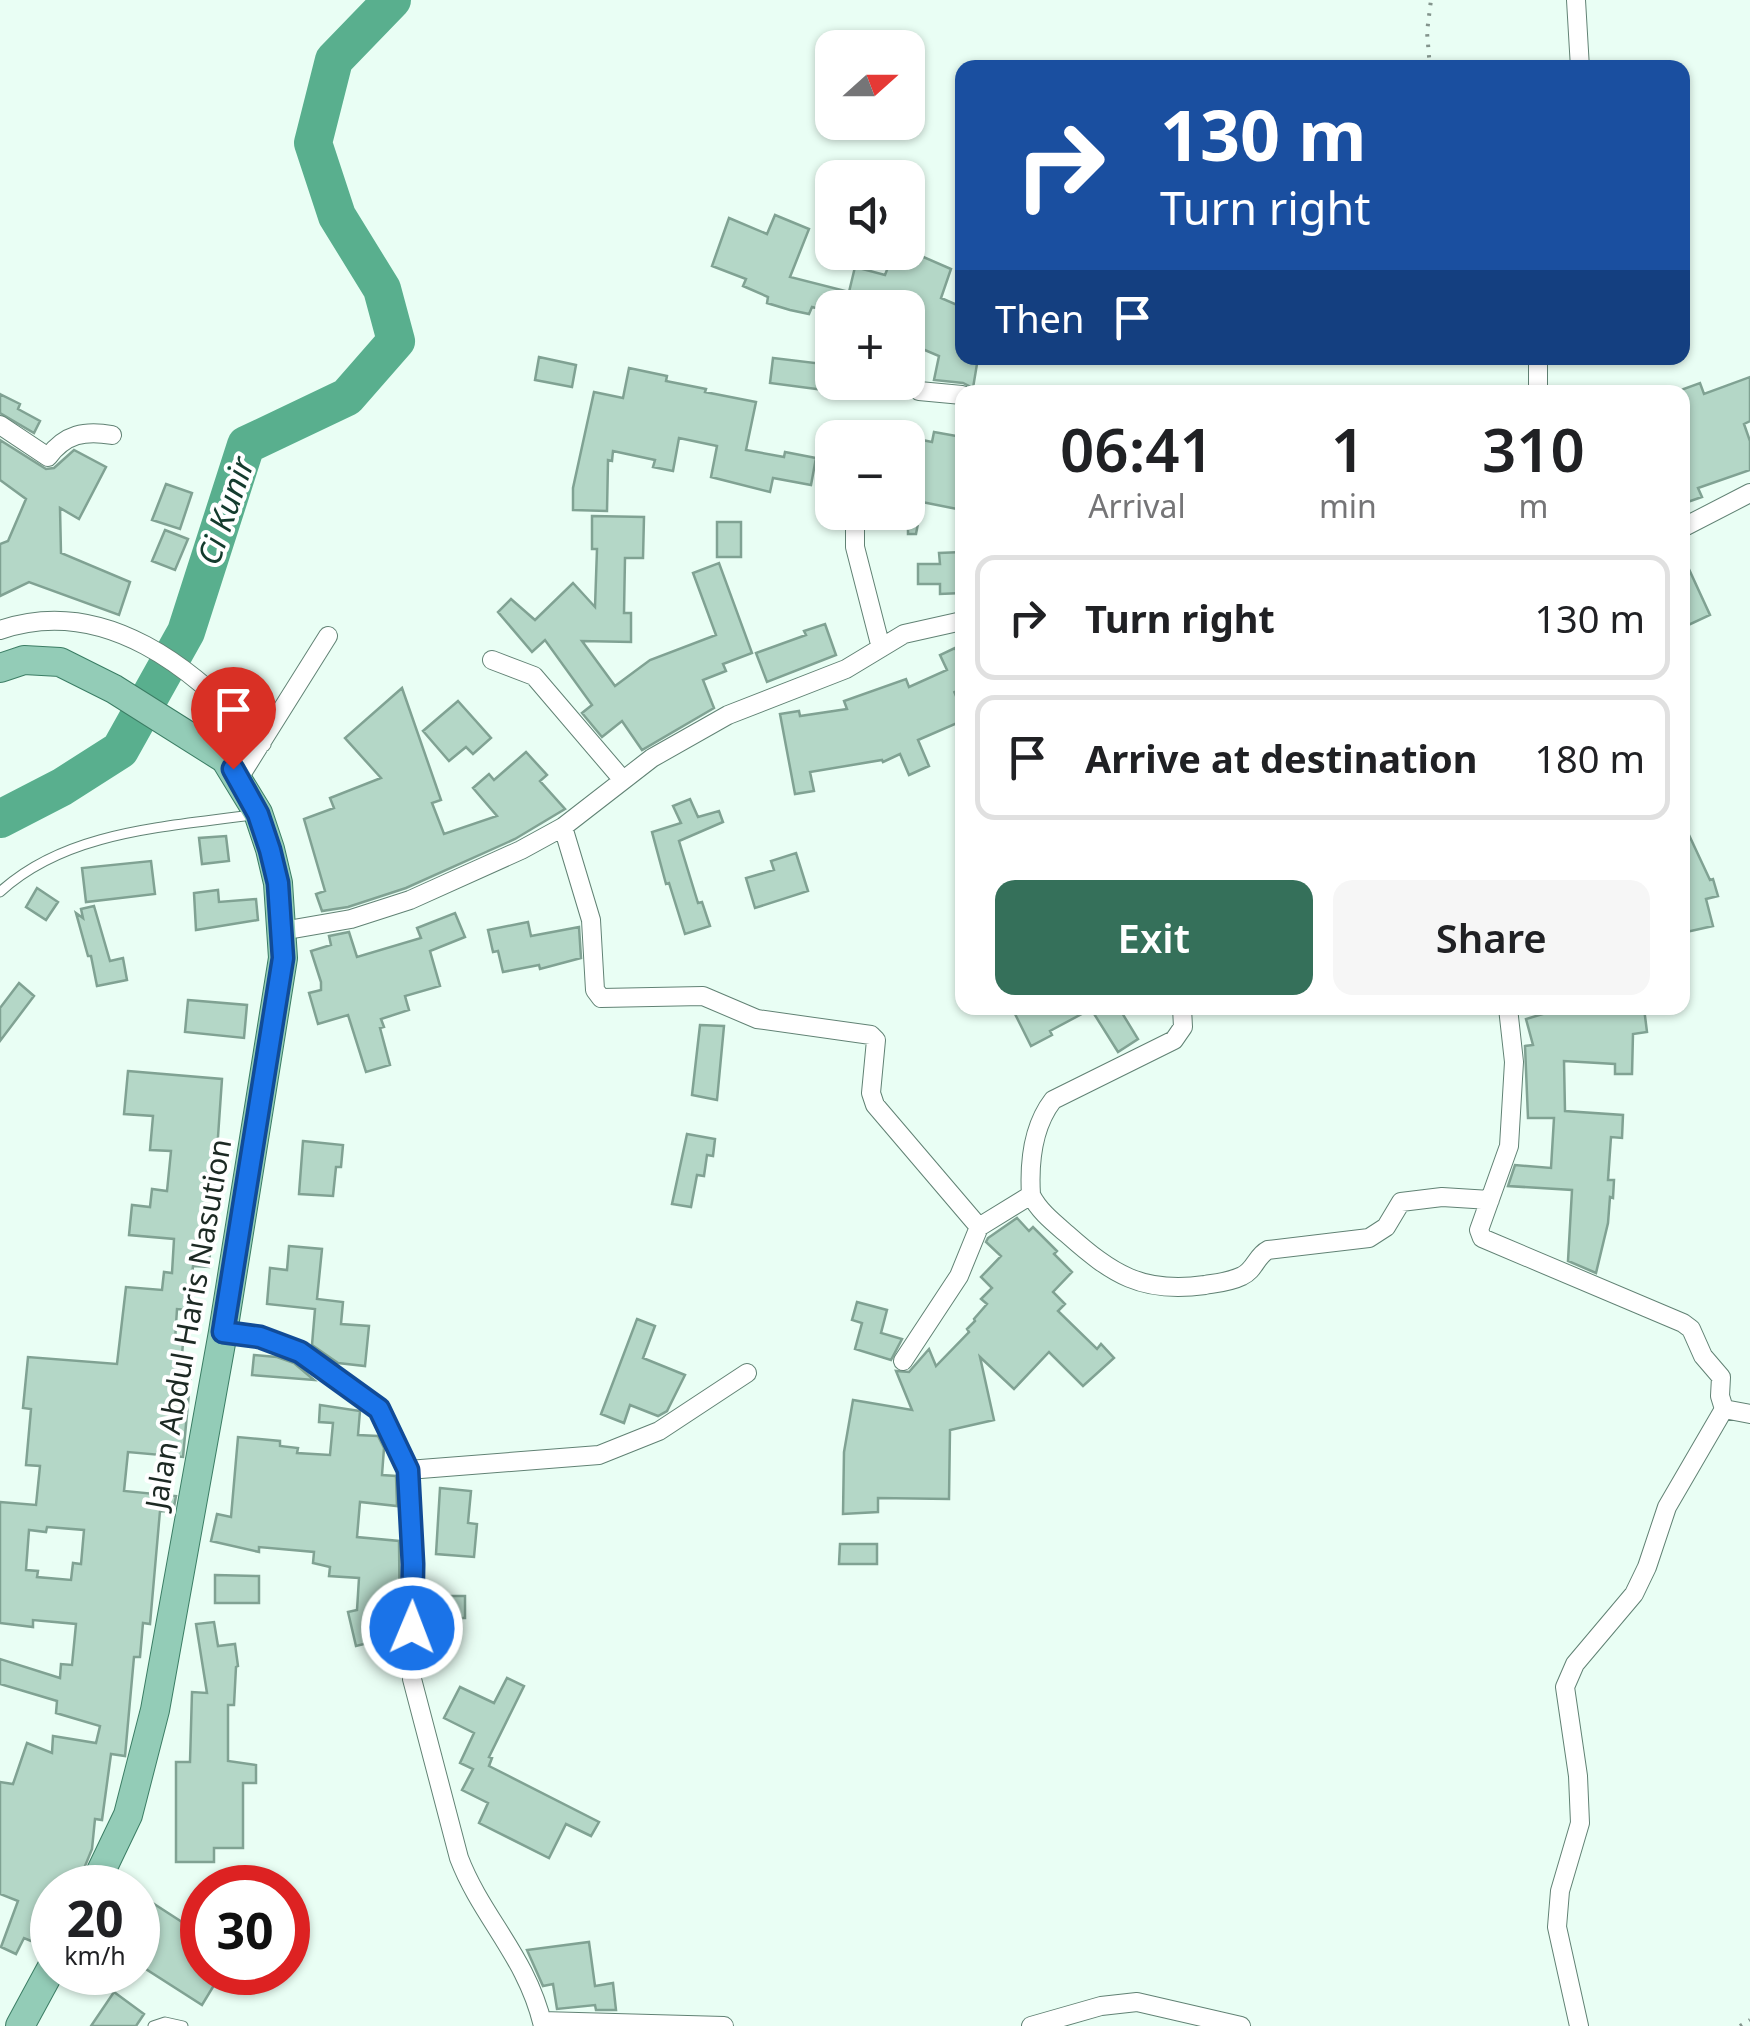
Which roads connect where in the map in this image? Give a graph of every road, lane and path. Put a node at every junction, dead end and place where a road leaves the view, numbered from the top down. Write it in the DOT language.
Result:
graph roads {
  1 [pos="1431,0"];
  2 [pos="1576,0"];
  3 [pos="1429,60"];
  4 [pos="1580,60"];
  5 [pos="925,391"];
  6 [pos="955,394"];
  7 [pos="0,425"];
  8 [pos="112,435"];
  9 [pos="1750,493"];
  10 [pos="1690,524"];
  11 [pos="855,530"];
  12 [pos="955,622"];
  13 [pos="0,630"];
  14 [pos="328,636"];
  15 [pos="881,648"];
  16 [pos="492,660"];
  17 [pos="0,668"];
  18 [pos="262,742"];
  19 [pos="232,769"];
  20 [pos="622,779"];
  21 [pos="258,814"];
  22 [pos="564,827"];
  23 [pos="0,892"];
  24 [pos="282,931"];
  25 [pos="1182,1015"];
  26 [pos="1509,1015"];
  27 [pos="1030,1194"];
  28 [pos="1490,1200"];
  29 [pos="979,1227"];
  30 [pos="223,1332"];
  31 [pos="902,1361"];
  32 [pos="746,1373"];
  33 [pos="1724,1409"];
  34 [pos="1750,1414"];
  35 [pos="408,1470"];
  36 [pos="104,1865"];
  37 [pos="37,1995"];
  38 [pos="1750,2020"];
  39 [pos="542,2023"];
  40 [pos="20,2026"];
  41 [pos="154,2026"];
  42 [pos="183,2026"];
  43 [pos="724,2026"];
  44 [pos="1031,2026"];
  45 [pos="1241,2026"];
  46 [pos="1580,2026"];
  47 [pos="1740,2026"];
  1 -- 3 [label="path"];
  2 -- 4 [label="street"];
  5 -- 6 [label="street"];
  7 -- 8 [label="street"];
  9 -- 10 [label="street"];
  11 -- 15 [label="street"];
  12 -- 15 [label="street"];
  13 -- 18 [label="street"];
  14 -- 18 [label="street"];
  15 -- 20 [label="street"];
  16 -- 20 [label="street"];
  17 -- 19 [label="main road"];
  18 -- 19 [label="street"];
  19 -- 21 [label="main road, Jalan Abdul Haris Nasution"];
  20 -- 22 [label="street"];
  21 -- 23 [label="lane"];
  21 -- 24 [label="main road, Jalan Abdul Haris Nasution"];
  22 -- 24 [label="street"];
  22 -- 29 [label="street"];
  24 -- 30 [label="main road, Jalan Abdul Haris Nasution"];
  25 -- 27 [label="street"];
  26 -- 28 [label="street"];
  27 -- 28 [label="street"];
  27 -- 29 [label="street"];
  28 -- 33 [label="street"];
  29 -- 31 [label="street"];
  30 -- 35 [label="street"];
  30 -- 36 [label="main road, Jalan Abdul Haris Nasution"];
  32 -- 35 [label="street"];
  33 -- 34 [label="street"];
  33 -- 46 [label="street"];
  35 -- 39 [label="street"];
  37 -- 40 [label="main road"];
  38 -- 47 [label="path"];
  39 -- 43 [label="street"];
  41 -- 42 [label="lane"];
  44 -- 45 [label="street"];
}
